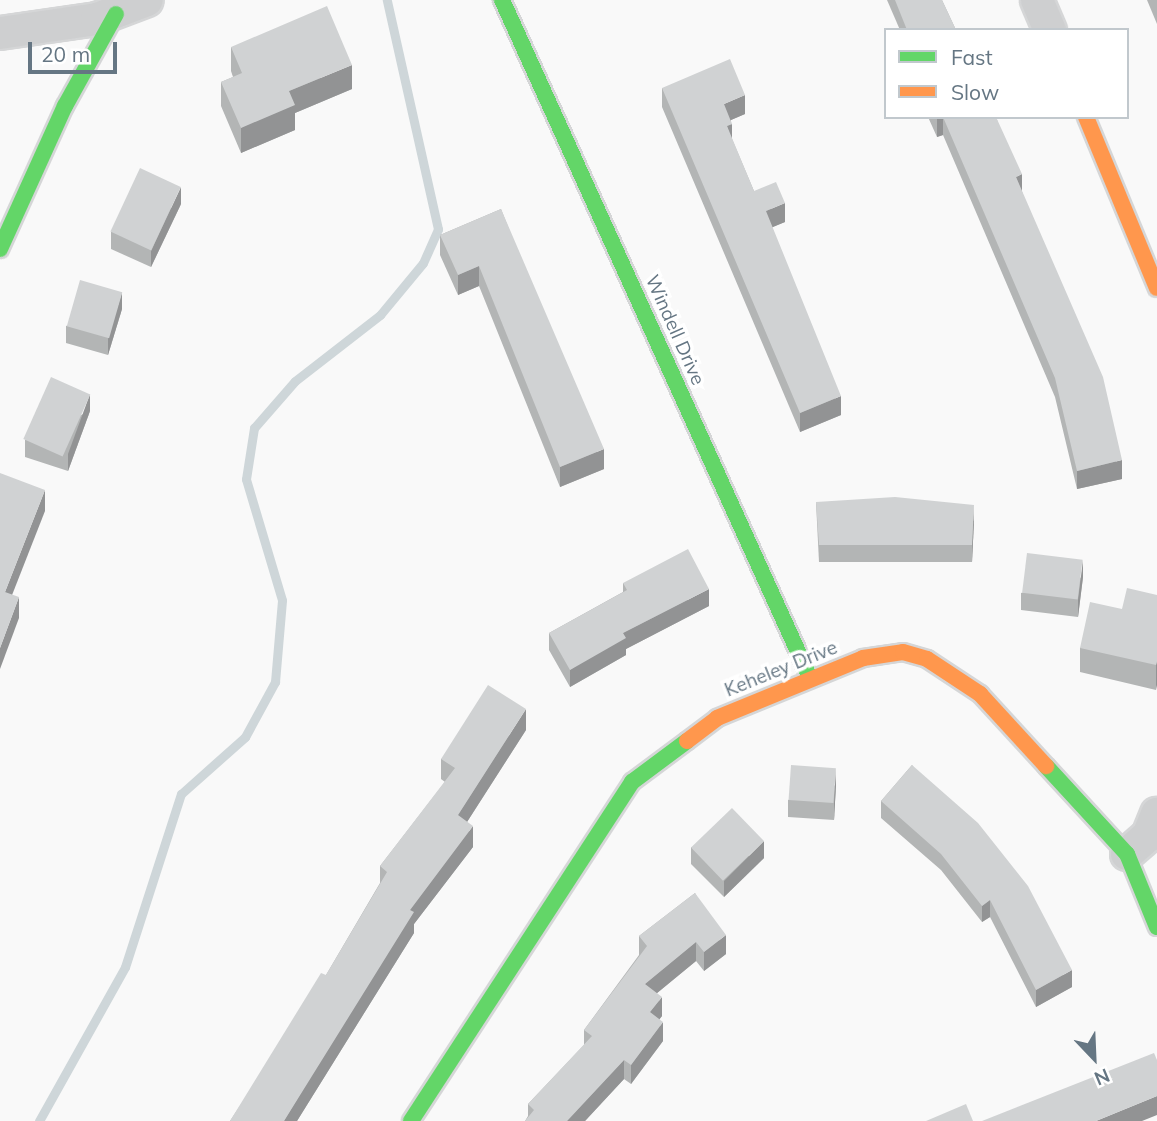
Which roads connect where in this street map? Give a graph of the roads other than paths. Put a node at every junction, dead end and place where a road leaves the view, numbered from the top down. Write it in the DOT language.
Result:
graph roads {
  1 [pos="147,0"];
  2 [pos="502,0"];
  3 [pos="1037,0"];
  4 [pos="116,14"];
  5 [pos="1049,28"];
  6 [pos="0,33"];
  7 [pos="1087,119"];
  8 [pos="0,249"];
  9 [pos="1157,288"];
  10 [pos="810,678"];
  11 [pos="1157,814"];
  12 [pos="1127,854"];
  13 [pos="1157,927"];
  14 [pos="411,1121"];
  1 -- 4 [label="street"];
  2 -- 10 [label="street, Windell Drive"];
  3 -- 5 [label="street"];
  4 -- 6 [label="street"];
  4 -- 8 [label="street"];
  7 -- 9 [label="street"];
  10 -- 12 [label="street, Keheley Drive"];
  10 -- 14 [label="street, Keheley Drive"];
  11 -- 12 [label="street"];
  12 -- 13 [label="street, Keheley Drive"];
}
